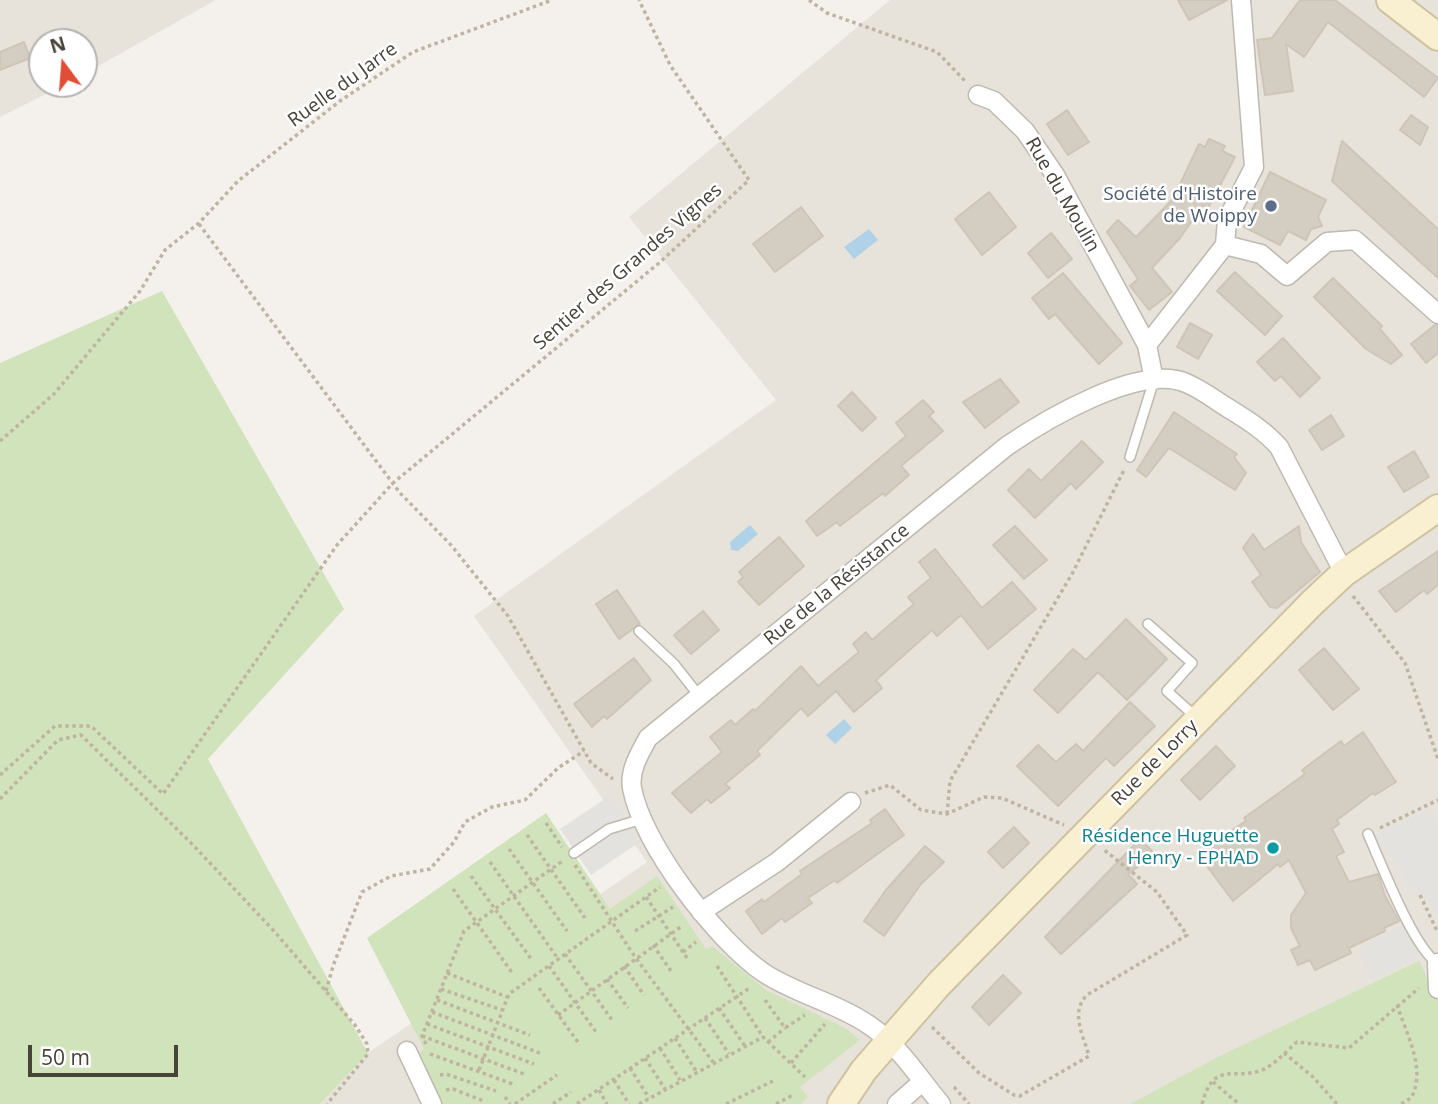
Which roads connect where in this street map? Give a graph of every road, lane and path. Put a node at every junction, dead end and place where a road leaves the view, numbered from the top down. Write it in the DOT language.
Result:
graph roads {
  1 [pos="552,0"];
  2 [pos="639,0"];
  3 [pos="808,0"];
  4 [pos="1241,0"];
  5 [pos="1390,0"];
  6 [pos="1438,37"];
  7 [pos="978,95"];
  8 [pos="199,223"];
  9 [pos="1225,245"];
  10 [pos="1438,314"];
  11 [pos="1147,345"];
  12 [pos="1154,380"];
  13 [pos="0,441"];
  14 [pos="1130,457"];
  15 [pos="394,483"];
  16 [pos="1438,508"];
  17 [pos="1341,576"];
  18 [pos="1148,624"];
  19 [pos="639,631"];
  20 [pos="700,697"];
  21 [pos="1198,719"];
  22 [pos="584,751"];
  23 [pos="1438,759"];
  24 [pos="0,775"];
  25 [pos="631,786"];
  26 [pos="0,799"];
  27 [pos="1438,800"];
  28 [pos="851,802"];
  29 [pos="947,814"];
  30 [pos="642,819"];
  31 [pos="546,823"];
  32 [pos="1368,834"];
  33 [pos="527,835"];
  34 [pos="1085,835"];
  35 [pos="509,849"];
  36 [pos="572,855"];
  37 [pos="490,862"];
  38 [pos="551,869"];
  39 [pos="471,876"];
  40 [pos="678,879"];
  41 [pos="533,882"];
  42 [pos="453,889"];
  43 [pos="1420,895"];
  44 [pos="514,896"];
  45 [pos="646,897"];
  46 [pos="673,907"];
  47 [pos="495,909"];
  48 [pos="701,912"];
  49 [pos="659,916"];
  50 [pos="585,918"];
  51 [pos="612,920"];
  52 [pos="477,922"];
  53 [pos="682,926"];
  54 [pos="567,931"];
  55 [pos="635,931"];
  56 [pos="671,933"];
  57 [pos="1438,933"];
  58 [pos="696,942"];
  59 [pos="653,946"];
  60 [pos="683,952"];
  61 [pos="565,954"];
  62 [pos="635,957"];
  63 [pos="687,958"];
  64 [pos="558,959"];
  65 [pos="532,960"];
  66 [pos="1437,963"];
  67 [pos="549,966"];
  68 [pos="624,966"];
  69 [pos="718,966"];
  70 [pos="671,971"];
  71 [pos="447,973"];
  72 [pos="513,974"];
  73 [pos="765,974"];
  74 [pos="607,979"];
  75 [pos="539,988"];
  76 [pos="1437,988"];
  77 [pos="441,989"];
  78 [pos="592,991"];
  79 [pos="326,992"];
  80 [pos="644,995"];
  81 [pos="738,995"];
  82 [pos="507,997"];
  83 [pos="437,1000"];
  84 [pos="765,1000"];
  85 [pos="575,1003"];
  86 [pos="1398,1005"];
  87 [pos="628,1008"];
  88 [pos="719,1008"];
  89 [pos="502,1010"];
  90 [pos="915,1010"];
  91 [pos="432,1012"];
  92 [pos="558,1014"];
  93 [pos="805,1015"];
  94 [pos="705,1018"];
  95 [pos="612,1020"];
  96 [pos="497,1023"];
  97 [pos="427,1024"];
  98 [pos="825,1024"];
  99 [pos="689,1028"];
  100 [pos="785,1028"];
  101 [pos="596,1032"];
  102 [pos="493,1035"];
  103 [pos="530,1035"];
  104 [pos="422,1036"];
  105 [pos="763,1037"];
  106 [pos="675,1038"];
  107 [pos="888,1040"];
  108 [pos="768,1042"];
  109 [pos="580,1045"];
  110 [pos="745,1046"];
  111 [pos="488,1047"];
  112 [pos="660,1048"];
  113 [pos="1284,1052"];
  114 [pos="431,1053"];
  115 [pos="542,1054"];
  116 [pos="729,1054"];
  117 [pos="410,1057"];
  118 [pos="484,1058"];
  119 [pos="645,1059"];
  120 [pos="713,1062"];
  121 [pos="790,1063"];
  122 [pos="534,1064"];
  123 [pos="630,1068"];
  124 [pos="479,1070"];
  125 [pos="864,1070"];
  126 [pos="696,1071"];
  127 [pos="524,1074"];
  128 [pos="440,1075"];
  129 [pos="557,1075"];
  130 [pos="805,1077"];
  131 [pos="614,1080"];
  132 [pos="680,1080"];
  133 [pos="773,1081"];
  134 [pos="922,1082"];
  135 [pos="1213,1082"];
  136 [pos="513,1084"];
  137 [pos="665,1089"];
  138 [pos="599,1090"];
  139 [pos="496,1091"];
  140 [pos="571,1092"];
  141 [pos="793,1095"];
  142 [pos="505,1097"];
  143 [pos="649,1098"];
  144 [pos="484,1101"];
  145 [pos="327,1104"];
  146 [pos="432,1104"];
  147 [pos="512,1104"];
  148 [pos="553,1104"];
  149 [pos="577,1104"];
  150 [pos="607,1104"];
  151 [pos="629,1104"];
  152 [pos="639,1104"];
  153 [pos="726,1104"];
  154 [pos="776,1104"];
  155 [pos="825,1104"];
  156 [pos="841,1104"];
  157 [pos="897,1104"];
  158 [pos="941,1104"];
  159 [pos="1202,1104"];
  160 [pos="1238,1104"];
  161 [pos="1337,1104"];
  162 [pos="1401,1104"];
  1 -- 8 [label="path, Ruelle du Jarre"];
  2 -- 15 [label="path, Sentier des Grandes Vignes"];
  3 -- 7 [label="path"];
  4 -- 9 [label="street"];
  5 -- 6 [label="street"];
  7 -- 11 [label="street, Rue du Moulin"];
  8 -- 13 [label="path, Ruelle du Jarre"];
  8 -- 15 [label="path"];
  9 -- 10 [label="street"];
  9 -- 11 [label="street"];
  11 -- 12 [label="street, Rue du Moulin"];
  12 -- 14 [label="lane"];
  12 -- 17 [label="street, Rue de la Résistance"];
  12 -- 20 [label="street, Rue de la Résistance"];
  14 -- 29 [label="path"];
  15 -- 22 [label="path"];
  15 -- 24 [label="path"];
  16 -- 17 [label="street, Rue de Lorry"];
  17 -- 21 [label="street, Rue de Lorry"];
  17 -- 23 [label="path"];
  18 -- 21 [label="lane"];
  19 -- 20 [label="lane"];
  20 -- 25 [label="street, Rue de la Résistance"];
  21 -- 34 [label="street, Rue de Lorry"];
  22 -- 25 [label="path"];
  22 -- 79 [label="path"];
  25 -- 30 [label="street"];
  26 -- 79 [label="path"];
  27 -- 32 [label="path"];
  28 -- 29 [label="path"];
  28 -- 48 [label="street"];
  29 -- 34 [label="path"];
  30 -- 36 [label="lane"];
  30 -- 40 [label="street"];
  31 -- 36 [label="path"];
  32 -- 66 [label="lane"];
  33 -- 38 [label="path"];
  34 -- 90 [label="street, Rue de Lorry"];
  34 -- 90 [label="path"];
  35 -- 41 [label="path"];
  36 -- 38 [label="path"];
  36 -- 51 [label="path"];
  37 -- 44 [label="path"];
  38 -- 41 [label="path"];
  38 -- 50 [label="path"];
  39 -- 47 [label="path"];
  40 -- 45 [label="path"];
  40 -- 48 [label="street"];
  41 -- 44 [label="path"];
  41 -- 54 [label="path"];
  42 -- 52 [label="path"];
  43 -- 57 [label="path"];
  44 -- 47 [label="path"];
  44 -- 64 [label="path"];
  45 -- 49 [label="path"];
  45 -- 51 [label="path"];
  46 -- 49 [label="path"];
  47 -- 52 [label="path"];
  47 -- 65 [label="path"];
  48 -- 73 [label="street"];
  49 -- 55 [label="path"];
  49 -- 56 [label="path"];
  51 -- 61 [label="path"];
  51 -- 62 [label="path"];
  52 -- 71 [label="path"];
  52 -- 72 [label="path"];
  53 -- 56 [label="path"];
  56 -- 59 [label="path"];
  56 -- 60 [label="path"];
  58 -- 60 [label="path"];
  59 -- 62 [label="path"];
  59 -- 70 [label="path"];
  60 -- 63 [label="path"];
  61 -- 64 [label="path"];
  61 -- 78 [label="path"];
  62 -- 68 [label="path"];
  62 -- 99 [label="path"];
  64 -- 67 [label="path"];
  66 -- 76 [label="street"];
  67 -- 82 [label="path"];
  67 -- 85 [label="path"];
  68 -- 74 [label="path"];
  68 -- 80 [label="path"];
  69 -- 81 [label="path"];
  71 -- 77 [label="path"];
  71 -- 82 [label="path"];
  73 -- 81 [label="path"];
  73 -- 107 [label="street"];
  74 -- 78 [label="path"];
  74 -- 87 [label="path"];
  75 -- 92 [label="path"];
  76 -- 86 [label="path"];
  77 -- 83 [label="path"];
  77 -- 89 [label="path"];
  78 -- 85 [label="path"];
  78 -- 95 [label="path"];
  79 -- 145 [label="path"];
  81 -- 88 [label="path"];
  81 -- 105 [label="path"];
  82 -- 89 [label="path"];
  83 -- 91 [label="path"];
  83 -- 96 [label="path"];
  84 -- 100 [label="path"];
  85 -- 92 [label="path"];
  85 -- 101 [label="path"];
  86 -- 113 [label="path"];
  86 -- 162 [label="path"];
  88 -- 94 [label="path"];
  88 -- 110 [label="path"];
  89 -- 96 [label="path"];
  90 -- 107 [label="street, Rue de Lorry"];
  91 -- 97 [label="path"];
  91 -- 102 [label="path"];
  92 -- 109 [label="path"];
  93 -- 100 [label="path"];
  94 -- 99 [label="path"];
  94 -- 116 [label="path"];
  96 -- 102 [label="path"];
  96 -- 103 [label="path"];
  97 -- 104 [label="path"];
  97 -- 111 [label="path"];
  98 -- 121 [label="path"];
  99 -- 106 [label="path"];
  99 -- 120 [label="path"];
  100 -- 108 [label="path"];
  102 -- 111 [label="path"];
  102 -- 115 [label="path"];
  104 -- 114 [label="path"];
  104 -- 118 [label="path"];
  105 -- 108 [label="path"];
  105 -- 110 [label="path"];
  106 -- 112 [label="path"];
  106 -- 126 [label="path"];
  107 -- 125 [label="street, Rue de Lorry"];
  107 -- 134 [label="street"];
  108 -- 121 [label="path"];
  110 -- 116 [label="path"];
  111 -- 118 [label="path"];
  111 -- 122 [label="path"];
  112 -- 119 [label="path"];
  112 -- 132 [label="path"];
  113 -- 135 [label="path"];
  113 -- 161 [label="path"];
  114 -- 117 [label="path"];
  114 -- 124 [label="path"];
  114 -- 128 [label="path"];
  116 -- 120 [label="path"];
  117 -- 146 [label="street"];
  118 -- 124 [label="path"];
  118 -- 127 [label="path"];
  119 -- 123 [label="path"];
  119 -- 137 [label="path"];
  120 -- 126 [label="path"];
  121 -- 130 [label="path"];
  123 -- 131 [label="path"];
  123 -- 143 [label="path"];
  124 -- 136 [label="path"];
  125 -- 155 [label="street, Rue de Lorry"];
  125 -- 156 [label="street, Rue de Lorry"];
  126 -- 132 [label="path"];
  128 -- 139 [label="path"];
  128 -- 144 [label="path"];
  129 -- 147 [label="path"];
  131 -- 138 [label="path"];
  131 -- 151 [label="path"];
  132 -- 137 [label="path"];
  133 -- 153 [label="path"];
  134 -- 157 [label="street"];
  134 -- 158 [label="street"];
  135 -- 159 [label="path"];
  135 -- 160 [label="path"];
  137 -- 143 [label="path"];
  138 -- 149 [label="path"];
  138 -- 150 [label="path"];
  140 -- 148 [label="path"];
  141 -- 154 [label="path"];
  142 -- 147 [label="path"];
  143 -- 152 [label="path"];
}
